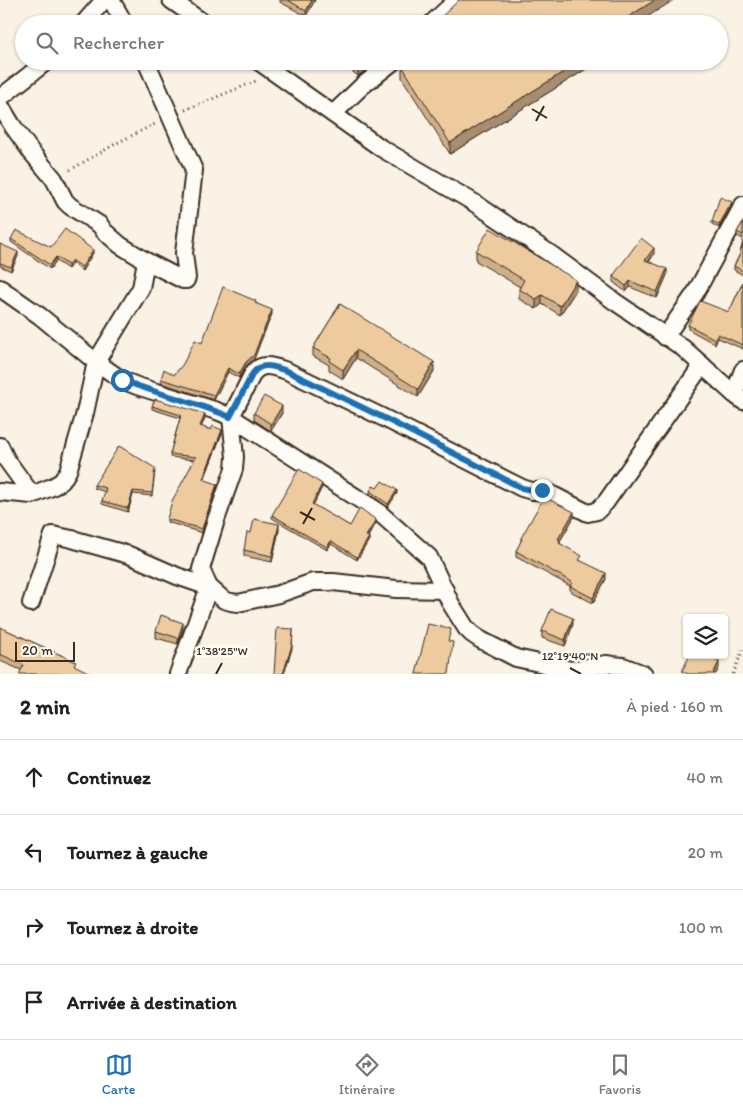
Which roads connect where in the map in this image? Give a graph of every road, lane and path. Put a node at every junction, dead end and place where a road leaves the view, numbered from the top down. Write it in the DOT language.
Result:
graph roads {
  1 [pos="104,0"];
  2 [pos="111,0"];
  3 [pos="171,0"];
  4 [pos="457,0"];
  5 [pos="90,15"];
  6 [pos="120,15"];
  7 [pos="192,15"];
  8 [pos="441,15"];
  9 [pos="35,70"];
  10 [pos="150,70"];
  11 [pos="271,70"];
  12 [pos="382,70"];
  13 [pos="0,98"];
  14 [pos="0,105"];
  15 [pos="333,114"];
  16 [pos="743,205"];
  17 [pos="146,261"];
  18 [pos="0,288"];
  19 [pos="665,337"];
  20 [pos="96,362"];
  21 [pos="702,365"];
  22 [pos="743,370"];
  23 [pos="738,397"];
  24 [pos="230,417"];
  25 [pos="0,446"];
  26 [pos="0,492"];
  27 [pos="32,495"];
  28 [pos="209,587"];
  29 [pos="445,590"];
  30 [pos="31,603"];
  31 [pos="743,648"];
  32 [pos="178,674"];
  33 [pos="644,674"];
  34 [pos="733,674"];
  1 -- 5 [label="street"];
  2 -- 6 [label="street"];
  3 -- 7 [label="street"];
  4 -- 8 [label="street"];
  9 -- 13 [label="street"];
  10 -- 17 [label="street"];
  11 -- 15 [label="street"];
  12 -- 15 [label="street"];
  14 -- 17 [label="street"];
  15 -- 19 [label="street"];
  16 -- 19 [label="street"];
  17 -- 20 [label="street"];
  18 -- 20 [label="street"];
  19 -- 21 [label="street"];
  20 -- 24 [label="street"];
  20 -- 27 [label="street"];
  21 -- 23 [label="street"];
  21 -- 24 [label="street"];
  22 -- 23 [label="street"];
  24 -- 28 [label="street"];
  24 -- 29 [label="street"];
  25 -- 27 [label="street"];
  26 -- 27 [label="street"];
  28 -- 29 [label="street"];
  28 -- 30 [label="street"];
  28 -- 32 [label="street"];
  29 -- 33 [label="street"];
  31 -- 34 [label="path"];
}
